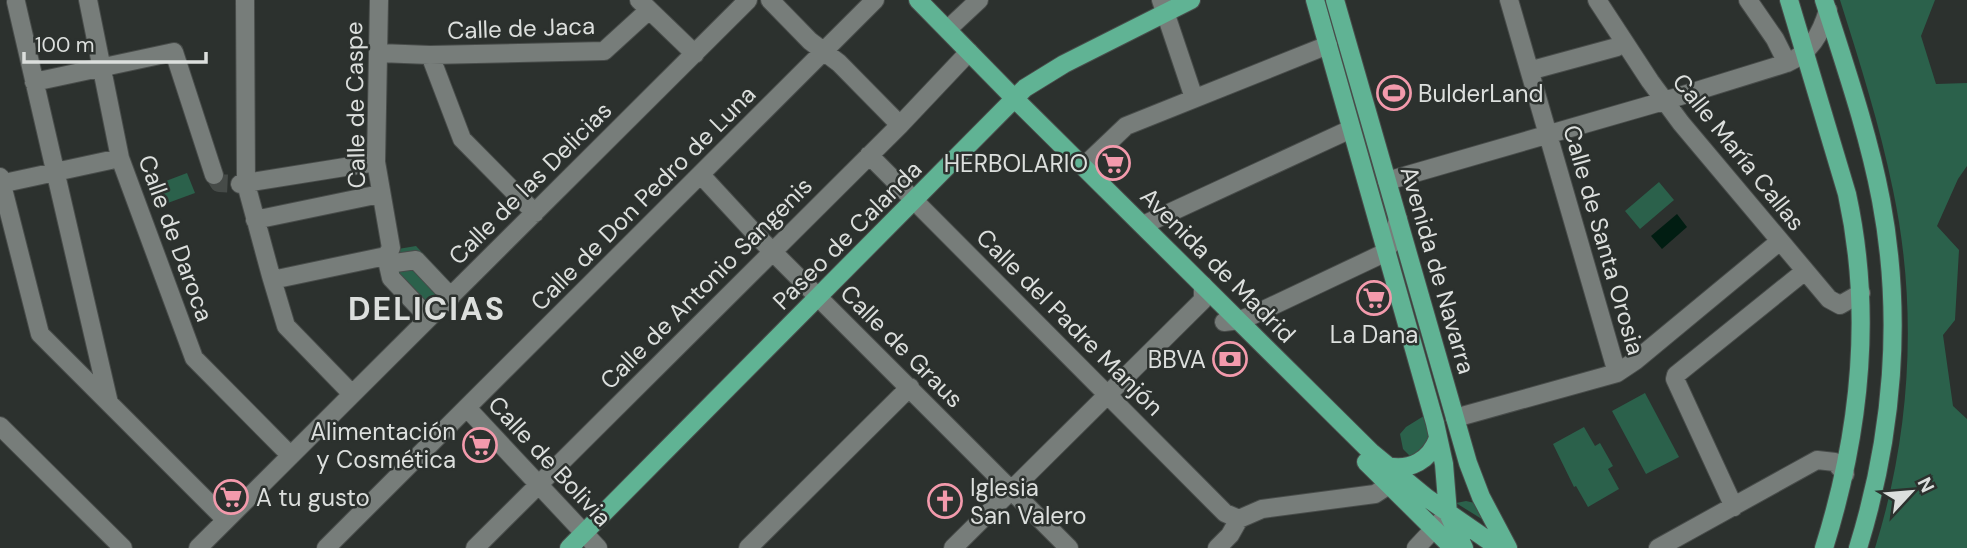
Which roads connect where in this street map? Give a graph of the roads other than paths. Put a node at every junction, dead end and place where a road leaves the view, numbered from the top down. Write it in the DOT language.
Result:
graph roads {
  1 [pos="88,0"];
  2 [pos="245,0"];
  3 [pos="379,0"];
  4 [pos="748,0"];
  5 [pos="770,0"];
  6 [pos="876,0"];
  7 [pos="903,0"];
  8 [pos="919,0"];
  9 [pos="979,0"];
  10 [pos="1191,0"];
  11 [pos="1315,0"];
  12 [pos="1335,0"];
  13 [pos="1509,0"];
  14 [pos="1597,0"];
  15 [pos="1748,0"];
  16 [pos="1789,0"];
  17 [pos="13,3"];
  18 [pos="644,5"];
  19 [pos="1826,5"];
  20 [pos="1164,7"];
  21 [pos="948,29"];
  22 [pos="1328,45"];
  23 [pos="1617,47"];
  24 [pos="824,51"];
  25 [pos="379,53"];
  26 [pos="1805,53"];
  27 [pos="695,54"];
  28 [pos="430,55"];
  29 [pos="966,56"];
  30 [pos="1787,63"];
  31 [pos="101,67"];
  32 [pos="1536,69"];
  33 [pos="34,82"];
  34 [pos="1194,98"];
  35 [pos="1664,101"];
  36 [pos="1012,104"];
  37 [pos="900,125"];
  38 [pos="1351,129"];
  39 [pos="1548,135"];
  40 [pos="869,155"];
  41 [pos="120,158"];
  42 [pos="376,162"];
  43 [pos="1084,166"];
  44 [pos="55,173"];
  45 [pos="214,175"];
  46 [pos="701,175"];
  47 [pos="1,181"];
  48 [pos="1387,181"];
  49 [pos="243,184"];
  50 [pos="380,194"];
  51 [pos="915,201"];
  52 [pos="535,213"];
  53 [pos="1398,219"];
  54 [pos="255,220"];
  55 [pos="1143,225"];
  56 [pos="1780,242"];
  57 [pos="1387,250"];
  58 [pos="773,251"];
  59 [pos="387,260"];
  60 [pos="1805,271"];
  61 [pos="274,277"];
  62 [pos="1203,293"];
  63 [pos="1861,293"];
  64 [pos="450,297"];
  65 [pos="819,298"];
  66 [pos="429,318"];
  67 [pos="1232,321"];
  68 [pos="1617,373"];
  69 [pos="910,387"];
  70 [pos="352,394"];
  71 [pos="1107,395"];
  72 [pos="109,403"];
  73 [pos="467,408"];
  74 [pos="1455,418"];
  75 [pos="0,426"];
  76 [pos="1438,438"];
  77 [pos="290,456"];
  78 [pos="1387,466"];
  79 [pos="1844,474"];
  80 [pos="538,485"];
  81 [pos="1389,485"];
  82 [pos="1011,490"];
  83 [pos="1734,506"];
  84 [pos="1448,513"];
  85 [pos="1239,519"];
  86 [pos="226,520"];
  87 [pos="1435,530"];
  88 [pos="583,533"];
  89 [pos="123,548"];
  90 [pos="198,548"];
  91 [pos="326,548"];
  92 [pos="475,548"];
  93 [pos="569,548"];
  94 [pos="598,548"];
  95 [pos="748,548"];
  96 [pos="953,548"];
  97 [pos="1069,548"];
  98 [pos="1217,548"];
  99 [pos="1416,548"];
  100 [pos="1453,548"];
  101 [pos="1464,548"];
  102 [pos="1499,548"];
  103 [pos="1508,548"];
  104 [pos="1658,548"];
  105 [pos="1824,548"];
  106 [pos="1858,548"];
  1 -- 31 [label="street, Calle de Daroca"];
  2 -- 49 [label="street"];
  3 -- 25 [label="street, Calle de Caspe"];
  4 -- 27 [label="street, Calle de las Delicias"];
  5 -- 24 [label="street"];
  6 -- 24 [label="street, Calle de Don Pedro de Luna"];
  7 -- 29 [label="main road, Avenida de Madrid"];
  8 -- 21 [label="main road, Avenida de Madrid"];
  9 -- 21 [label="street"];
  10 -- 20 [label="main road, Paseo de Calanda"];
  11 -- 22 [label="main road, Avenida de Navarra"];
  12 -- 48 [label="main road, Avenida de Navarra"];
  13 -- 39 [label="street, Calle de Santa Orosia"];
  14 -- 35 [label="street, Calle María Callas"];
  15 -- 30 [label="street"];
  16 -- 26 [label="main road"];
  17 -- 33 [label="street"];
  18 -- 27 [label="street"];
  18 -- 28 [label="street, Calle de Jaca"];
  19 -- 26 [label="street"];
  19 -- 106 [label="main road"];
  20 -- 34 [label="street"];
  20 -- 36 [label="main road, Paseo de Calanda"];
  21 -- 29 [label="main road, Avenida de Madrid"];
  22 -- 34 [label="street"];
  22 -- 38 [label="main road, Avenida de Navarra"];
  23 -- 32 [label="street"];
  24 -- 37 [label="street"];
  24 -- 46 [label="street, Calle de Don Pedro de Luna"];
  25 -- 28 [label="street, Calle de Jaca"];
  25 -- 42 [label="street, Calle de Caspe"];
  26 -- 30 [label="street"];
  26 -- 63 [label="main road"];
  27 -- 52 [label="street, Calle de las Delicias"];
  28 -- 52 [label="street"];
  29 -- 36 [label="main road, Avenida de Madrid"];
  29 -- 37 [label="street, Calle de Antonio Sangenis"];
  30 -- 35 [label="street"];
  31 -- 33 [label="street"];
  31 -- 41 [label="street, Calle de Daroca"];
  31 -- 45 [label="street"];
  33 -- 44 [label="street"];
  34 -- 43 [label="street"];
  35 -- 39 [label="street"];
  35 -- 56 [label="street, Calle María Callas"];
  36 -- 43 [label="main road, Avenida de Madrid"];
  36 -- 51 [label="main road, Paseo de Calanda"];
  36 -- 62 [label="main road, Avenida de Madrid"];
  37 -- 40 [label="street, Calle de Antonio Sangenis"];
  38 -- 55 [label="street"];
  38 -- 57 [label="main road, Avenida de Navarra"];
  39 -- 48 [label="street"];
  39 -- 68 [label="street, Calle de Santa Orosia"];
  40 -- 51 [label="street, Calle del Padre Manjón"];
  40 -- 58 [label="street, Calle de Antonio Sangenis"];
  41 -- 44 [label="street"];
  41 -- 77 [label="street, Calle de Daroca"];
  42 -- 49 [label="street"];
  42 -- 50 [label="street, Calle de Caspe"];
  43 -- 55 [label="main road, Avenida de Madrid"];
  44 -- 47 [label="street"];
  44 -- 72 [label="street"];
  46 -- 58 [label="street, Calle de Graus"];
  46 -- 73 [label="street, Calle de Don Pedro de Luna"];
  47 -- 72 [label="street"];
  48 -- 53 [label="main road, Avenida de Navarra"];
  49 -- 54 [label="street"];
  50 -- 54 [label="street"];
  50 -- 59 [label="street, Calle de Caspe"];
  51 -- 65 [label="main road, Paseo de Calanda"];
  51 -- 71 [label="street, Calle del Padre Manjón"];
  52 -- 64 [label="street, Calle de las Delicias"];
  53 -- 57 [label="street"];
  53 -- 74 [label="main road, Avenida de Navarra"];
  54 -- 61 [label="street"];
  55 -- 62 [label="main road, Avenida de Madrid"];
  56 -- 60 [label="street, Calle María Callas"];
  56 -- 68 [label="street"];
  57 -- 67 [label="street"];
  57 -- 76 [label="main road, Avenida de Navarra"];
  58 -- 65 [label="street, Calle de Graus"];
  58 -- 80 [label="street, Calle de Antonio Sangenis"];
  59 -- 61 [label="street"];
  59 -- 64 [label="street"];
  59 -- 66 [label="street"];
  60 -- 63 [label="street, Calle María Callas"];
  60 -- 83 [label="street"];
  61 -- 70 [label="street"];
  62 -- 67 [label="main road, Avenida de Madrid"];
  62 -- 71 [label="street"];
  63 -- 79 [label="main road"];
  64 -- 66 [label="street, Calle de las Delicias"];
  65 -- 69 [label="street, Calle de Graus"];
  65 -- 88 [label="main road, Paseo de Calanda"];
  66 -- 70 [label="street, Calle de las Delicias"];
  67 -- 78 [label="main road, Avenida de Madrid"];
  67 -- 81 [label="main road, Avenida de Madrid"];
  68 -- 74 [label="street"];
  69 -- 82 [label="street, Calle de Graus"];
  69 -- 95 [label="street"];
  70 -- 77 [label="street, Calle de las Delicias"];
  71 -- 82 [label="street"];
  71 -- 85 [label="street, Calle del Padre Manjón"];
  72 -- 86 [label="street"];
  73 -- 80 [label="street, Calle de Bolivia"];
  73 -- 91 [label="street, Calle de Don Pedro de Luna"];
  74 -- 103 [label="main road, Avenida de Navarra"];
  75 -- 89 [label="street"];
  76 -- 78 [label="main road"];
  76 -- 84 [label="main road, Avenida de Navarra"];
  77 -- 86 [label="street, Calle de las Delicias"];
  78 -- 81 [label="main road"];
  78 -- 84 [label="main road, Avenida de Madrid"];
  79 -- 83 [label="street"];
  79 -- 105 [label="main road"];
  80 -- 88 [label="street, Calle de Bolivia"];
  80 -- 92 [label="street, Calle de Antonio Sangenis"];
  81 -- 85 [label="street"];
  81 -- 87 [label="main road, Avenida de Madrid"];
  82 -- 96 [label="street"];
  82 -- 97 [label="street, Calle de Graus"];
  83 -- 104 [label="street"];
  84 -- 87 [label="street"];
  84 -- 101 [label="main road, Avenida de Navarra"];
  84 -- 102 [label="main road, Avenida de Madrid"];
  85 -- 98 [label="street"];
  86 -- 90 [label="street, Calle de las Delicias"];
  87 -- 99 [label="street"];
  87 -- 100 [label="main road, Avenida de Madrid"];
  88 -- 93 [label="main road, Paseo de Calanda"];
  88 -- 94 [label="street, Calle de Bolivia"];
}
